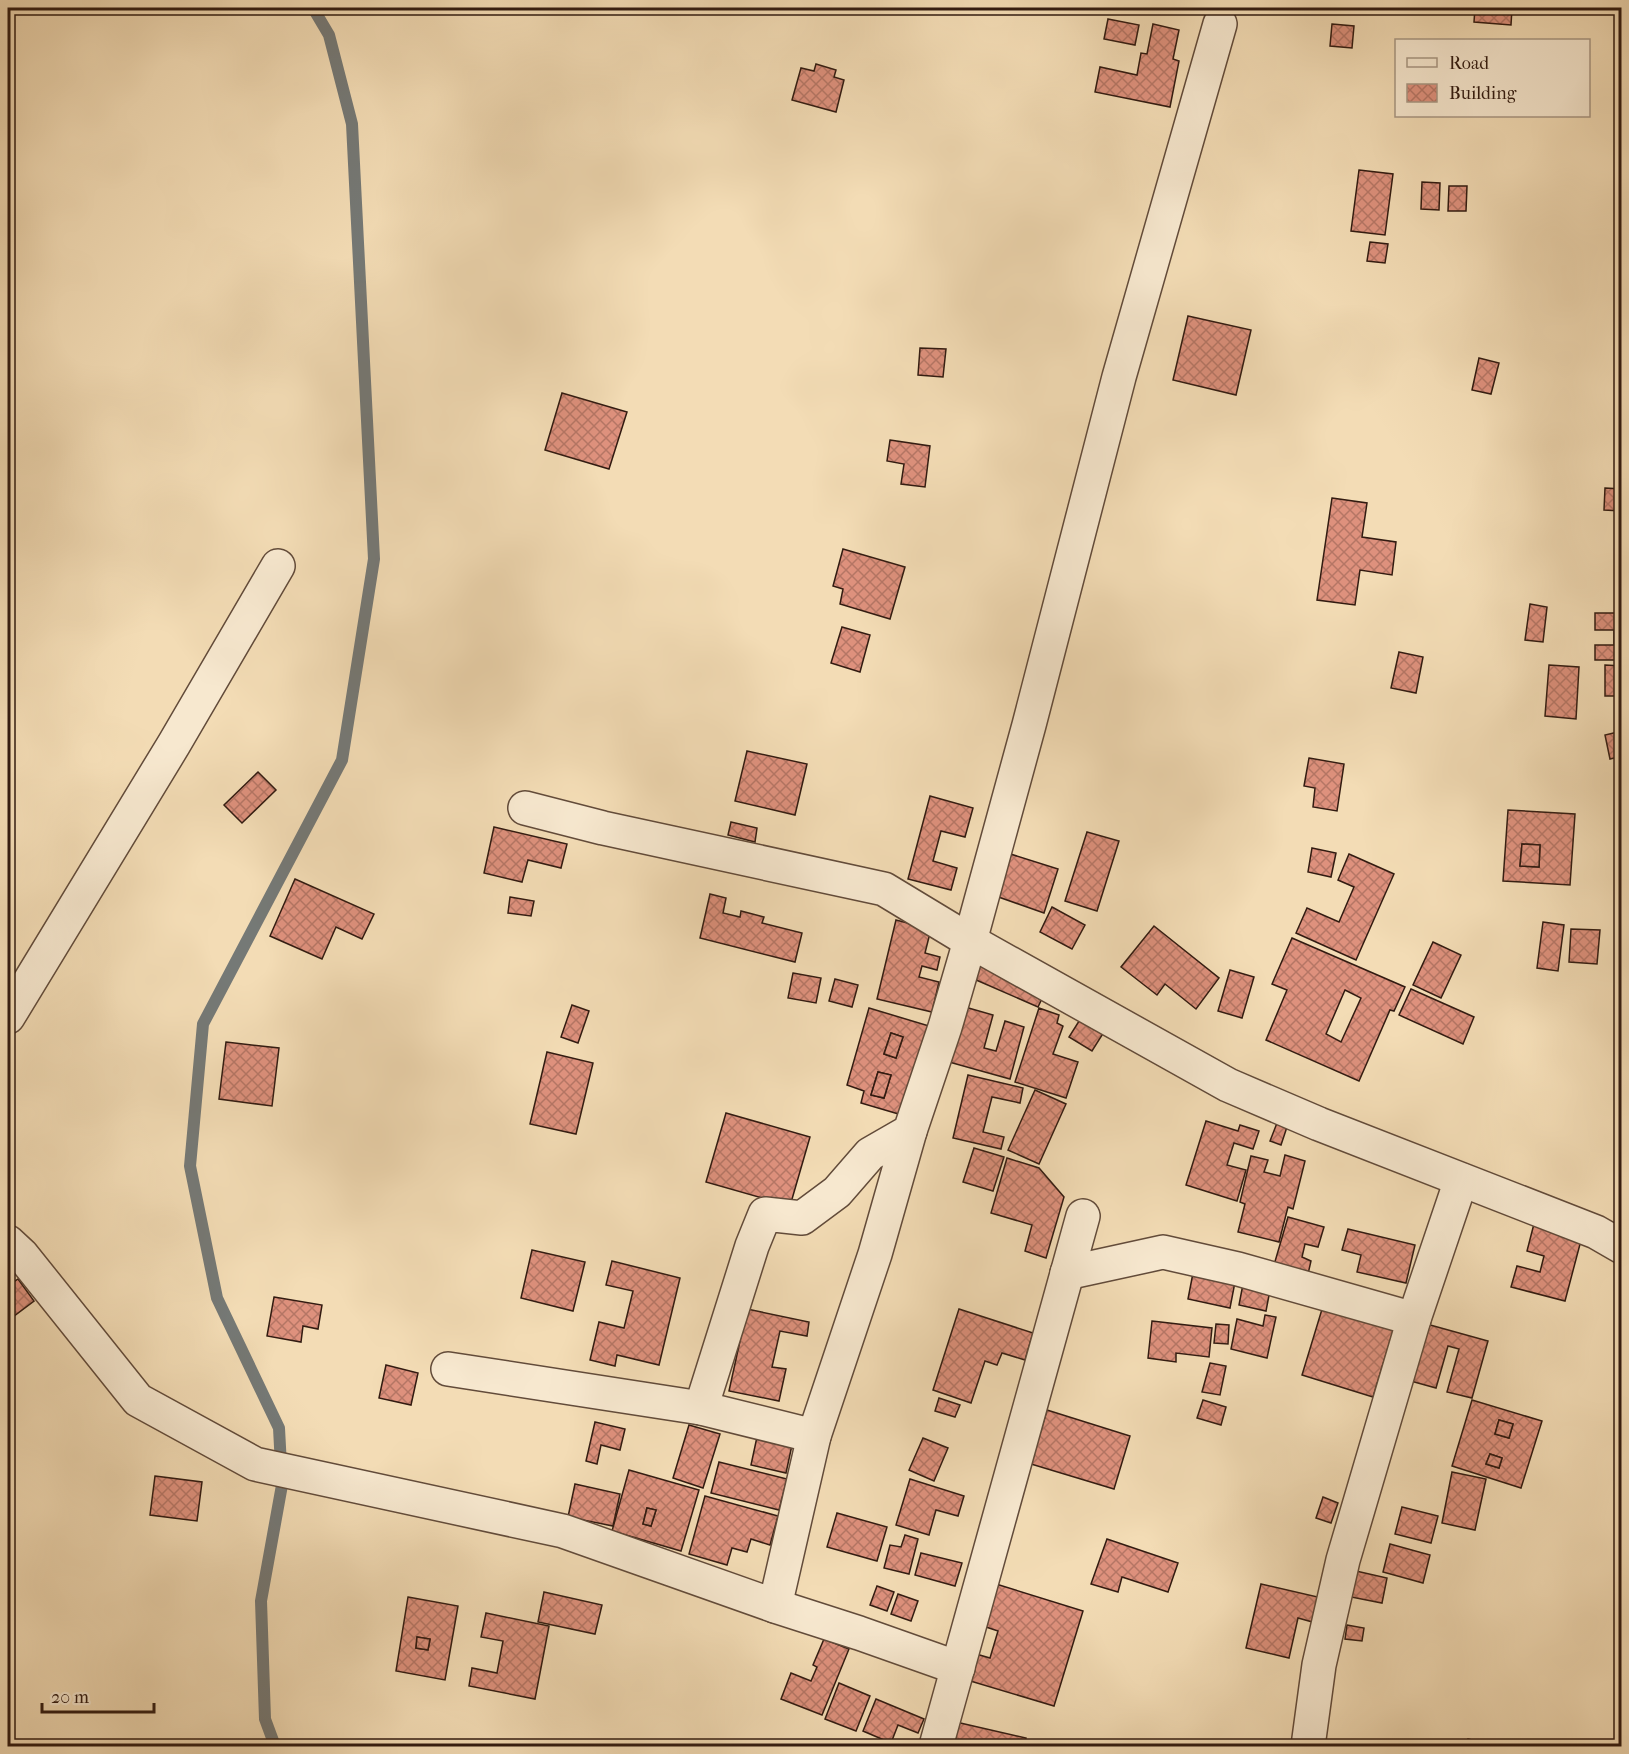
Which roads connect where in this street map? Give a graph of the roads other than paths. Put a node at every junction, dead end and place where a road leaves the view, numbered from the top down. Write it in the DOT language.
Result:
graph roads {
  1 [pos="1220,24"];
  2 [pos="278,566"];
  3 [pos="525,808"];
  4 [pos="970,941"];
  5 [pos="8,1017"];
  6 [pos="910,1131"];
  7 [pos="1461,1180"];
  8 [pos="1083,1216"];
  9 [pos="8,1242"];
  10 [pos="1622,1246"];
  11 [pos="1067,1273"];
  12 [pos="1414,1320"];
  13 [pos="448,1369"];
  14 [pos="701,1408"];
  15 [pos="814,1436"];
  16 [pos="775,1606"];
  17 [pos="958,1668"];
  18 [pos="936,1746"];
  19 [pos="1308,1746"];
  1 -- 4 [label="street"];
  2 -- 5 [label="street"];
  3 -- 4 [label="street"];
  4 -- 6 [label="street"];
  4 -- 7 [label="street"];
  6 -- 14 [label="street"];
  6 -- 15 [label="street"];
  7 -- 10 [label="street"];
  7 -- 12 [label="street"];
  8 -- 11 [label="street"];
  9 -- 16 [label="street"];
  11 -- 12 [label="street"];
  11 -- 17 [label="street"];
  12 -- 19 [label="street"];
  13 -- 14 [label="street"];
  14 -- 15 [label="street"];
  15 -- 16 [label="street"];
  16 -- 17 [label="street"];
  17 -- 18 [label="street"];
}
